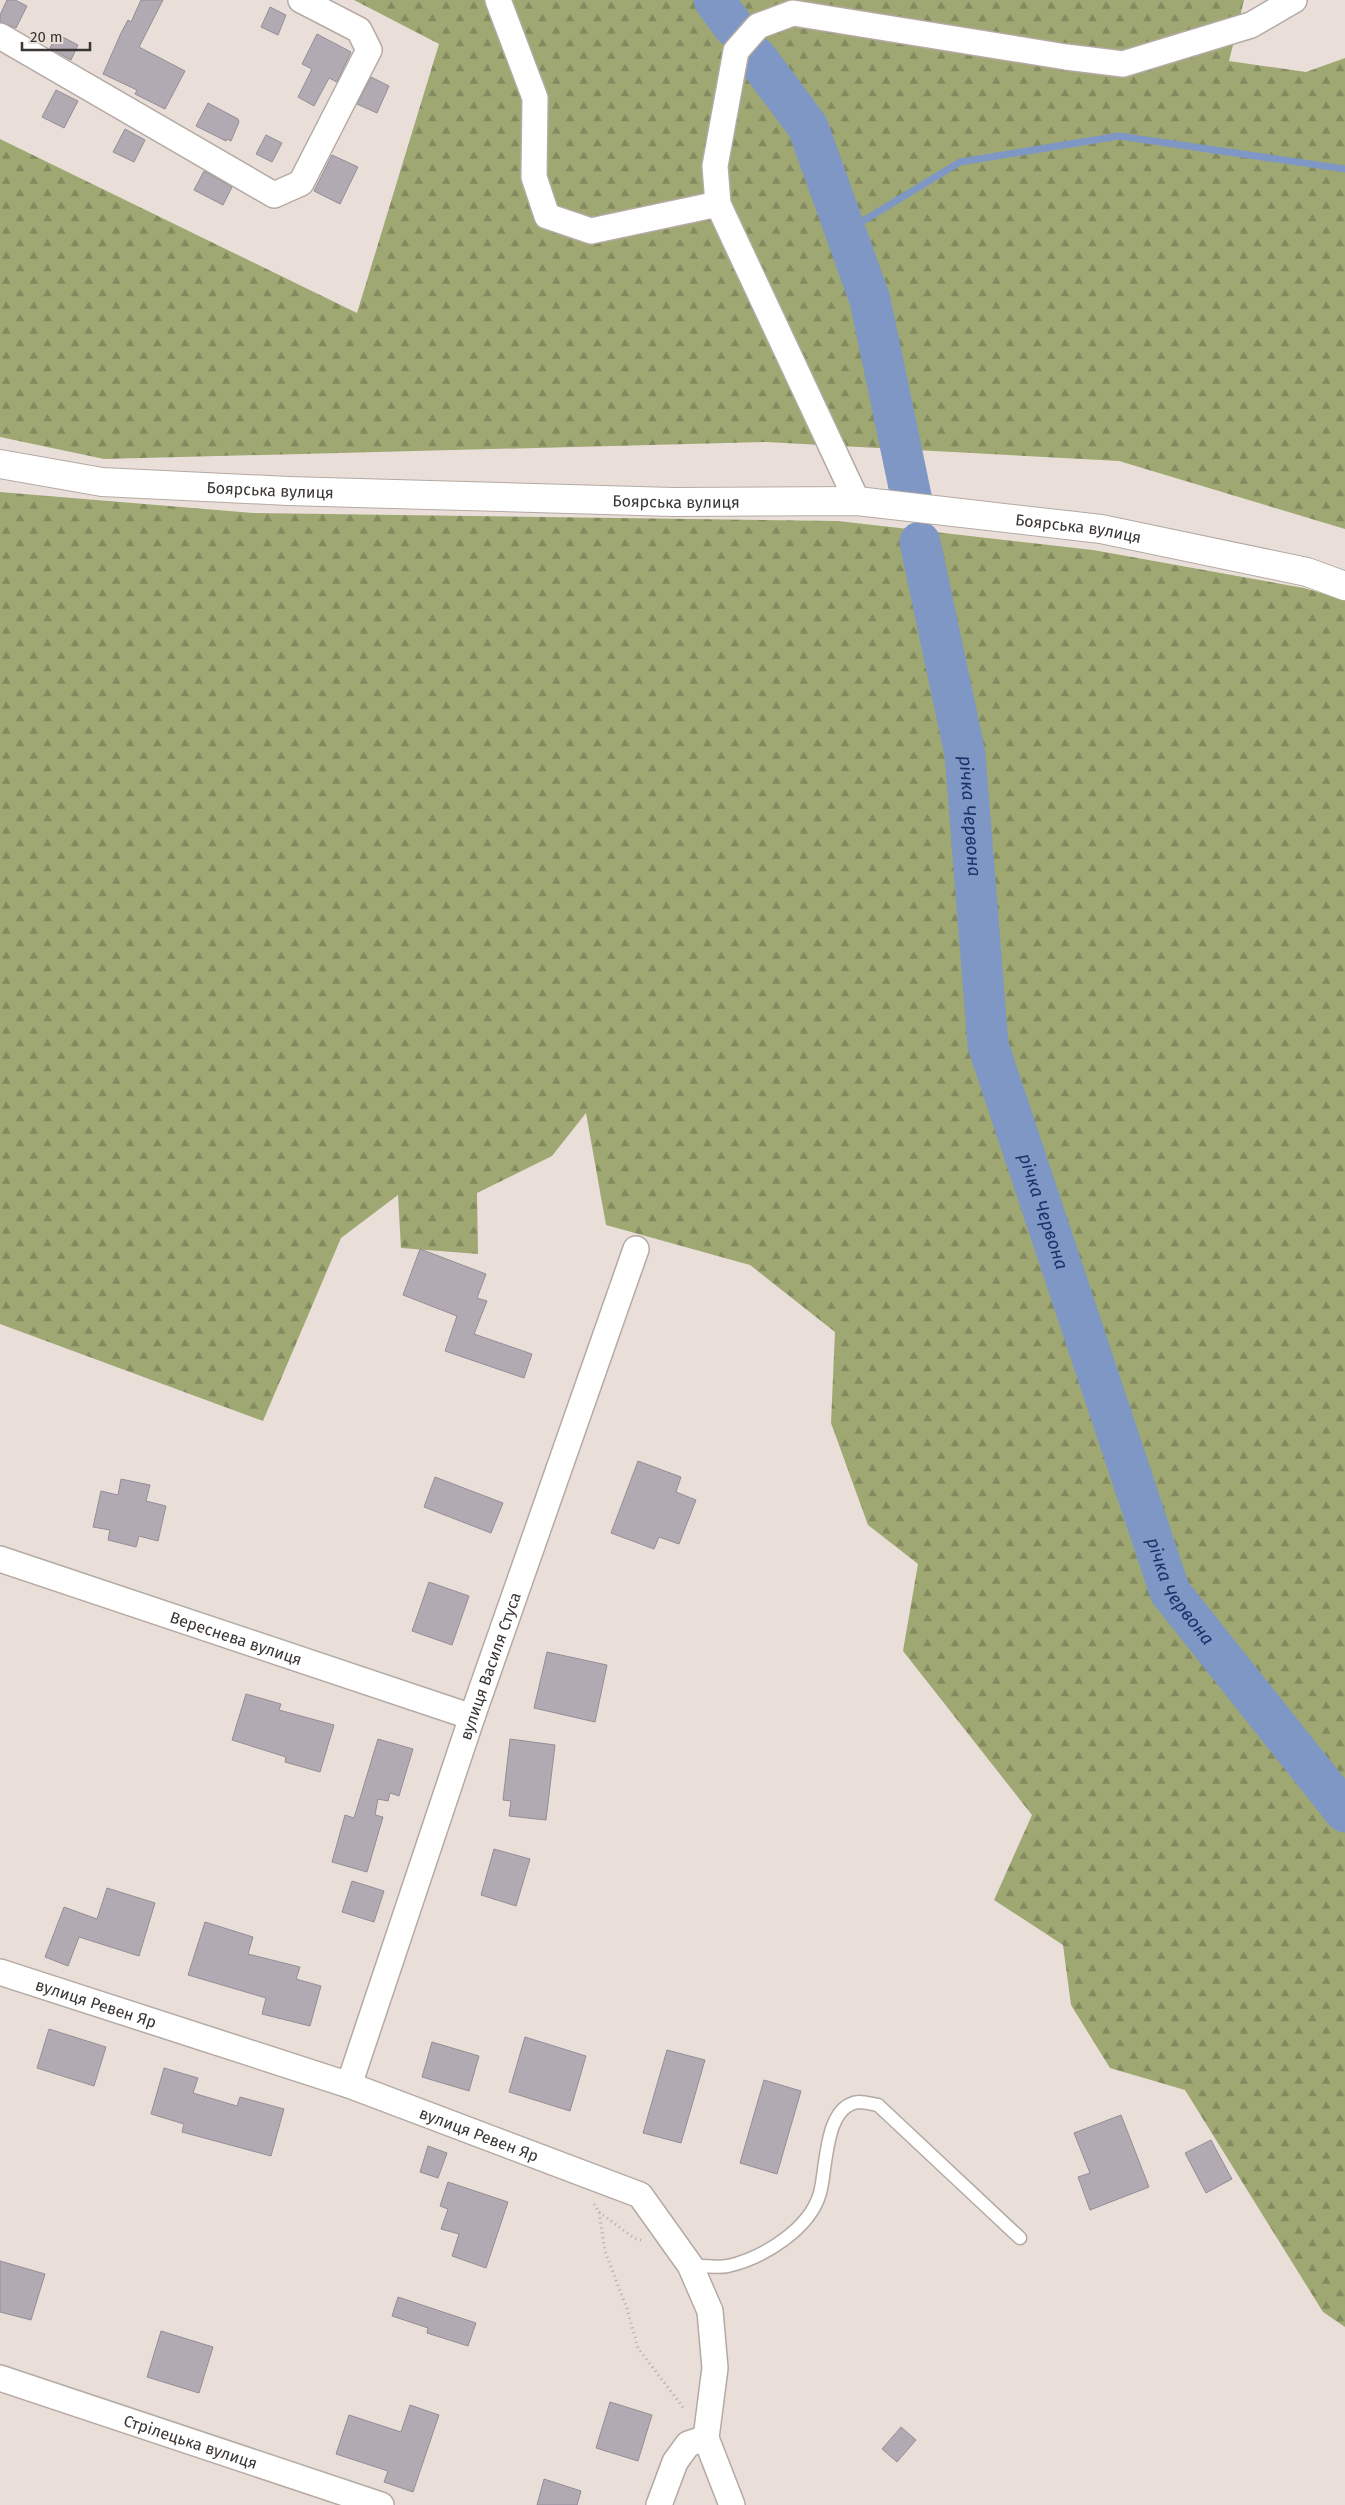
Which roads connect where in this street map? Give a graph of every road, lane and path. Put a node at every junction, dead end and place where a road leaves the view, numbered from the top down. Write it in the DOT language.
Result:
graph roads {
  1 [pos="301,0"];
  2 [pos="498,0"];
  3 [pos="1294,0"];
  4 [pos="0,36"];
  5 [pos="718,204"];
  6 [pos="0,464"];
  7 [pos="857,501"];
  8 [pos="1345,586"];
  9 [pos="636,1249"];
  10 [pos="0,1559"];
  11 [pos="472,1717"];
  12 [pos="0,1972"];
  13 [pos="349,2086"];
  14 [pos="575,2172"];
  15 [pos="1020,2238"];
  16 [pos="690,2265"];
  17 [pos="0,2378"];
  18 [pos="706,2438"];
  19 [pos="382,2505"];
  20 [pos="659,2505"];
  21 [pos="732,2505"];
  1 -- 4 [label="street"];
  2 -- 5 [label="street"];
  3 -- 5 [label="street"];
  5 -- 7 [label="street"];
  6 -- 7 [label="street, Боярська вулиця"];
  7 -- 8 [label="street, Боярська вулиця"];
  9 -- 11 [label="street, вулиця Василя Стуса"];
  10 -- 11 [label="street, Вереснева вулиця"];
  11 -- 13 [label="street, вулиця Василя Стуса"];
  12 -- 13 [label="street, вулиця Ревен Яр"];
  13 -- 14 [label="street, вулиця Ревен Яр"];
  14 -- 16 [label="street, вулиця Ревен Яр"];
  14 -- 18 [label="path"];
  15 -- 16 [label="lane"];
  16 -- 18 [label="street, вулиця Ревен Яр"];
  17 -- 19 [label="street, Стрілецька вулиця"];
  18 -- 20 [label="street"];
  18 -- 21 [label="street, вулиця Ревен Яр"];
}
